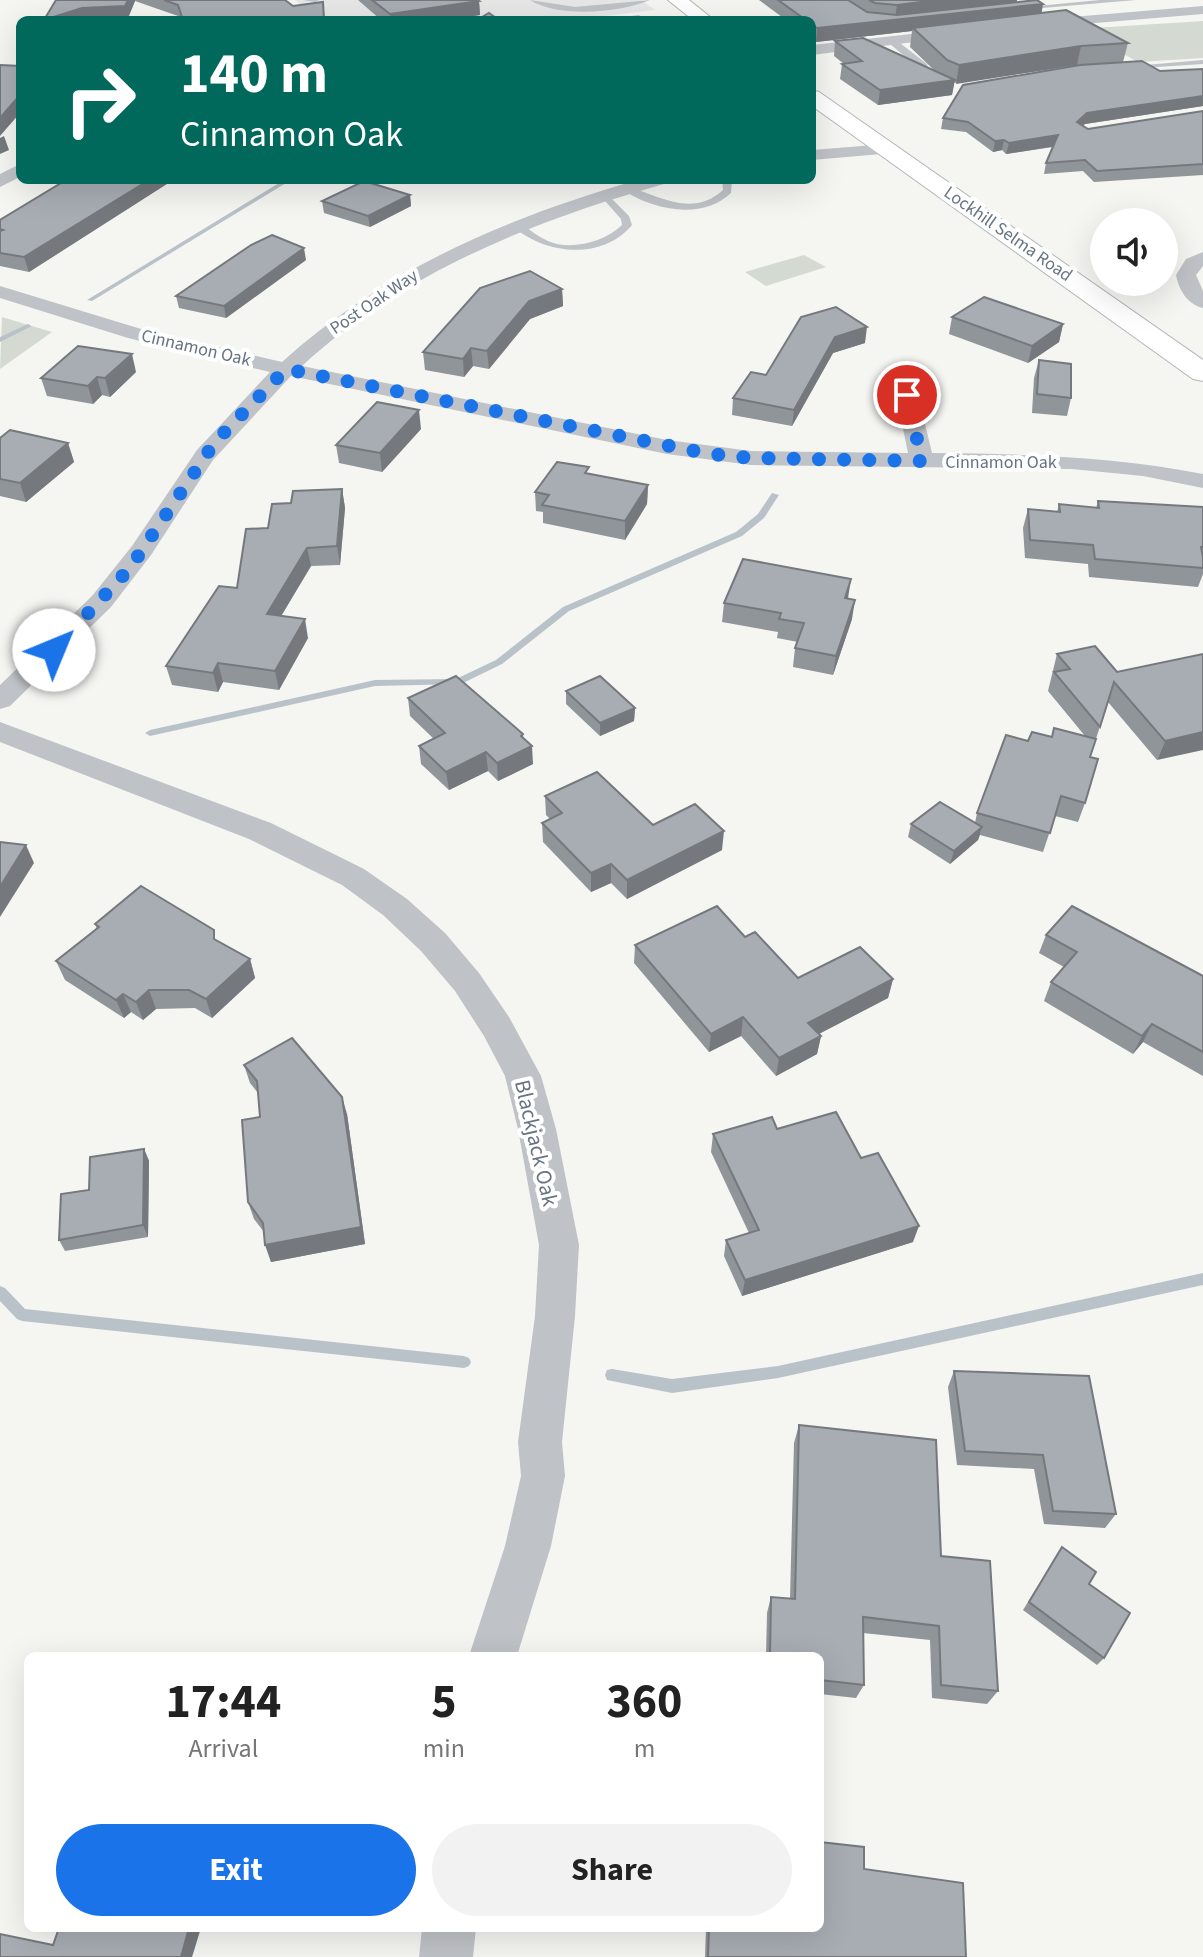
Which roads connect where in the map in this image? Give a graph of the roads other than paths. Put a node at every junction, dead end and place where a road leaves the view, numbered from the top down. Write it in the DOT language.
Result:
graph roads {
  1 [pos="307,0"];
  2 [pos="315,0"];
  3 [pos="534,0"];
  4 [pos="646,0"];
  5 [pos="677,0"];
  6 [pos="1132,0"];
  7 [pos="1003,10"];
  8 [pos="1203,10"];
  9 [pos="699,16"];
  10 [pos="1023,25"];
  11 [pos="966,32"];
  12 [pos="893,42"];
  13 [pos="867,49"];
  14 [pos="816,50"];
  15 [pos="816,57"];
  16 [pos="1203,62"];
  17 [pos="1109,68"];
  18 [pos="906,69"];
  19 [pos="816,99"];
  20 [pos="861,131"];
  21 [pos="816,145"];
  22 [pos="887,149"];
  23 [pos="816,155"];
  24 [pos="642,184"];
  25 [pos="727,184"];
  26 [pos="615,191"];
  27 [pos="516,225"];
  28 [pos="1203,258"];
  29 [pos="0,292"];
  30 [pos="1203,302"];
  31 [pos="286,369"];
  32 [pos="1203,373"];
  33 [pos="907,395"];
  34 [pos="922,461"];
  35 [pos="1203,481"];
  36 [pos="0,700"];
  37 [pos="0,731"];
  38 [pos="494,1652"];
  39 [pos="449,1932"];
  40 [pos="446,1957"];
  1 -- 2 [label="lane"];
  3 -- 4 [label="lane"];
  5 -- 9 [label="main road"];
  6 -- 7 [label="lane"];
  8 -- 10 [label="street"];
  11 -- 12 [label="street"];
  12 -- 13 [label="street"];
  12 -- 18 [label="lane"];
  13 -- 14 [label="street"];
  13 -- 15 [label="street"];
  16 -- 17 [label="lane"];
  19 -- 20 [label="main road, Lockhill Selma Road"];
  20 -- 21 [label="street"];
  20 -- 22 [label="main road, Lockhill Selma Road"];
  22 -- 23 [label="street"];
  22 -- 32 [label="main road, Lockhill Selma Road"];
  24 -- 26 [label="street, Post Oak Way"];
  25 -- 26 [label="lane"];
  26 -- 27 [label="street, Post Oak Way"];
  26 -- 27 [label="lane"];
  27 -- 31 [label="street, Post Oak Way"];
  28 -- 30 [label="street"];
  29 -- 31 [label="street, Cinnamon Oak"];
  31 -- 34 [label="street, Cinnamon Oak"];
  31 -- 36 [label="street, Post Oak Way"];
  33 -- 34 [label="street"];
  34 -- 35 [label="street, Cinnamon Oak"];
  37 -- 38 [label="street, Blackjack Oak"];
  39 -- 40 [label="street"];
}
